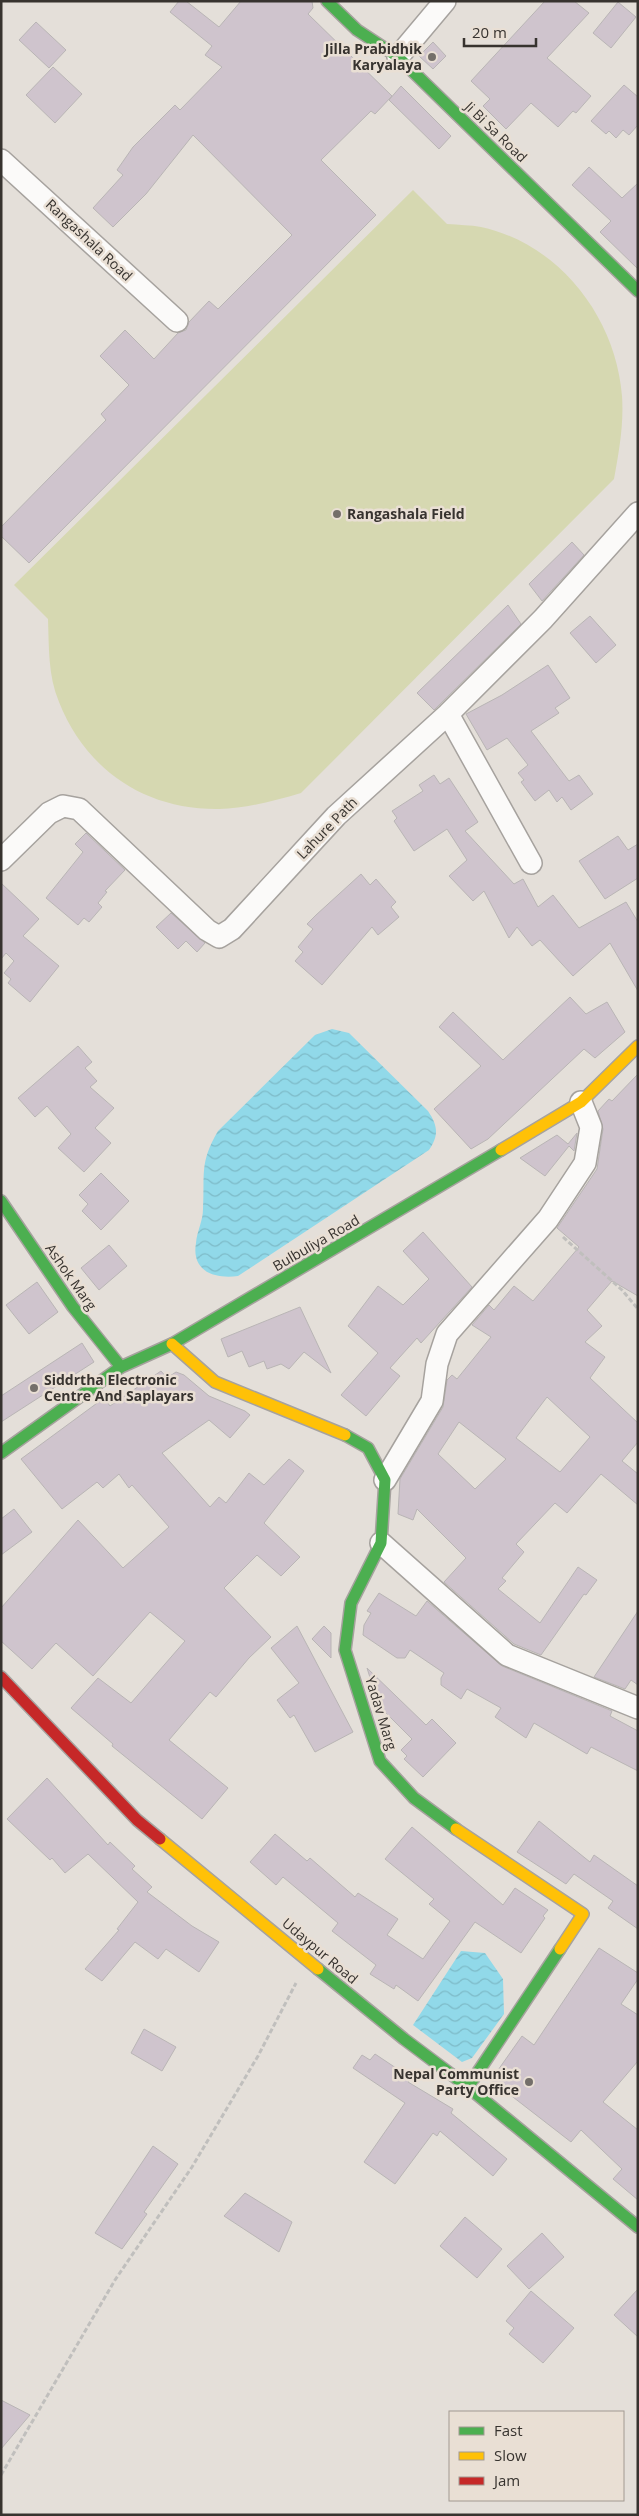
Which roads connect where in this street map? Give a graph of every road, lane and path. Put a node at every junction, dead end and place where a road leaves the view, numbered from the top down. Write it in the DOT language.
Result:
graph roads {
  1 [pos="327,1"];
  2 [pos="445,1"];
  3 [pos="398,57"];
  4 [pos="1,160"];
  5 [pos="638,291"];
  6 [pos="176,321"];
  7 [pos="638,513"];
  8 [pos="448,714"];
  9 [pos="1,860"];
  10 [pos="531,863"];
  11 [pos="638,1046"];
  12 [pos="582,1102"];
  13 [pos="1,1202"];
  14 [pos="545,1223"];
  15 [pos="638,1309"];
  16 [pos="172,1344"];
  17 [pos="121,1366"];
  18 [pos="1,1453"];
  19 [pos="385,1480"];
  20 [pos="381,1543"];
  21 [pos="1,1677"];
  22 [pos="638,1708"];
  23 [pos="308,1960"];
  24 [pos="468,2087"];
  25 [pos="638,2227"];
  26 [pos="1,2475"];
  1 -- 3 [label="street, Ji Bi Sa Road"];
  2 -- 3 [label="street"];
  3 -- 5 [label="street, Ji Bi Sa Road"];
  4 -- 6 [label="street, Rangashala Road"];
  7 -- 8 [label="street, Lahure Path"];
  8 -- 9 [label="street, Lahure Path"];
  8 -- 10 [label="street"];
  11 -- 12 [label="street, Bulbuliya Road"];
  12 -- 14 [label="street"];
  12 -- 16 [label="street, Bulbuliya Road"];
  13 -- 17 [label="street, Ashok Marg"];
  14 -- 15 [label="path"];
  14 -- 19 [label="street"];
  16 -- 17 [label="street, Bulbuliya Road"];
  16 -- 19 [label="street"];
  17 -- 18 [label="street, Bulbuliya Road"];
  19 -- 20 [label="street, Yadav Marg"];
  20 -- 22 [label="street"];
  20 -- 24 [label="street, Yadav Marg"];
  21 -- 23 [label="street, Udaypur Road"];
  23 -- 24 [label="street, Udaypur Road"];
  23 -- 26 [label="path"];
  24 -- 25 [label="street, Udaypur Road"];
}
